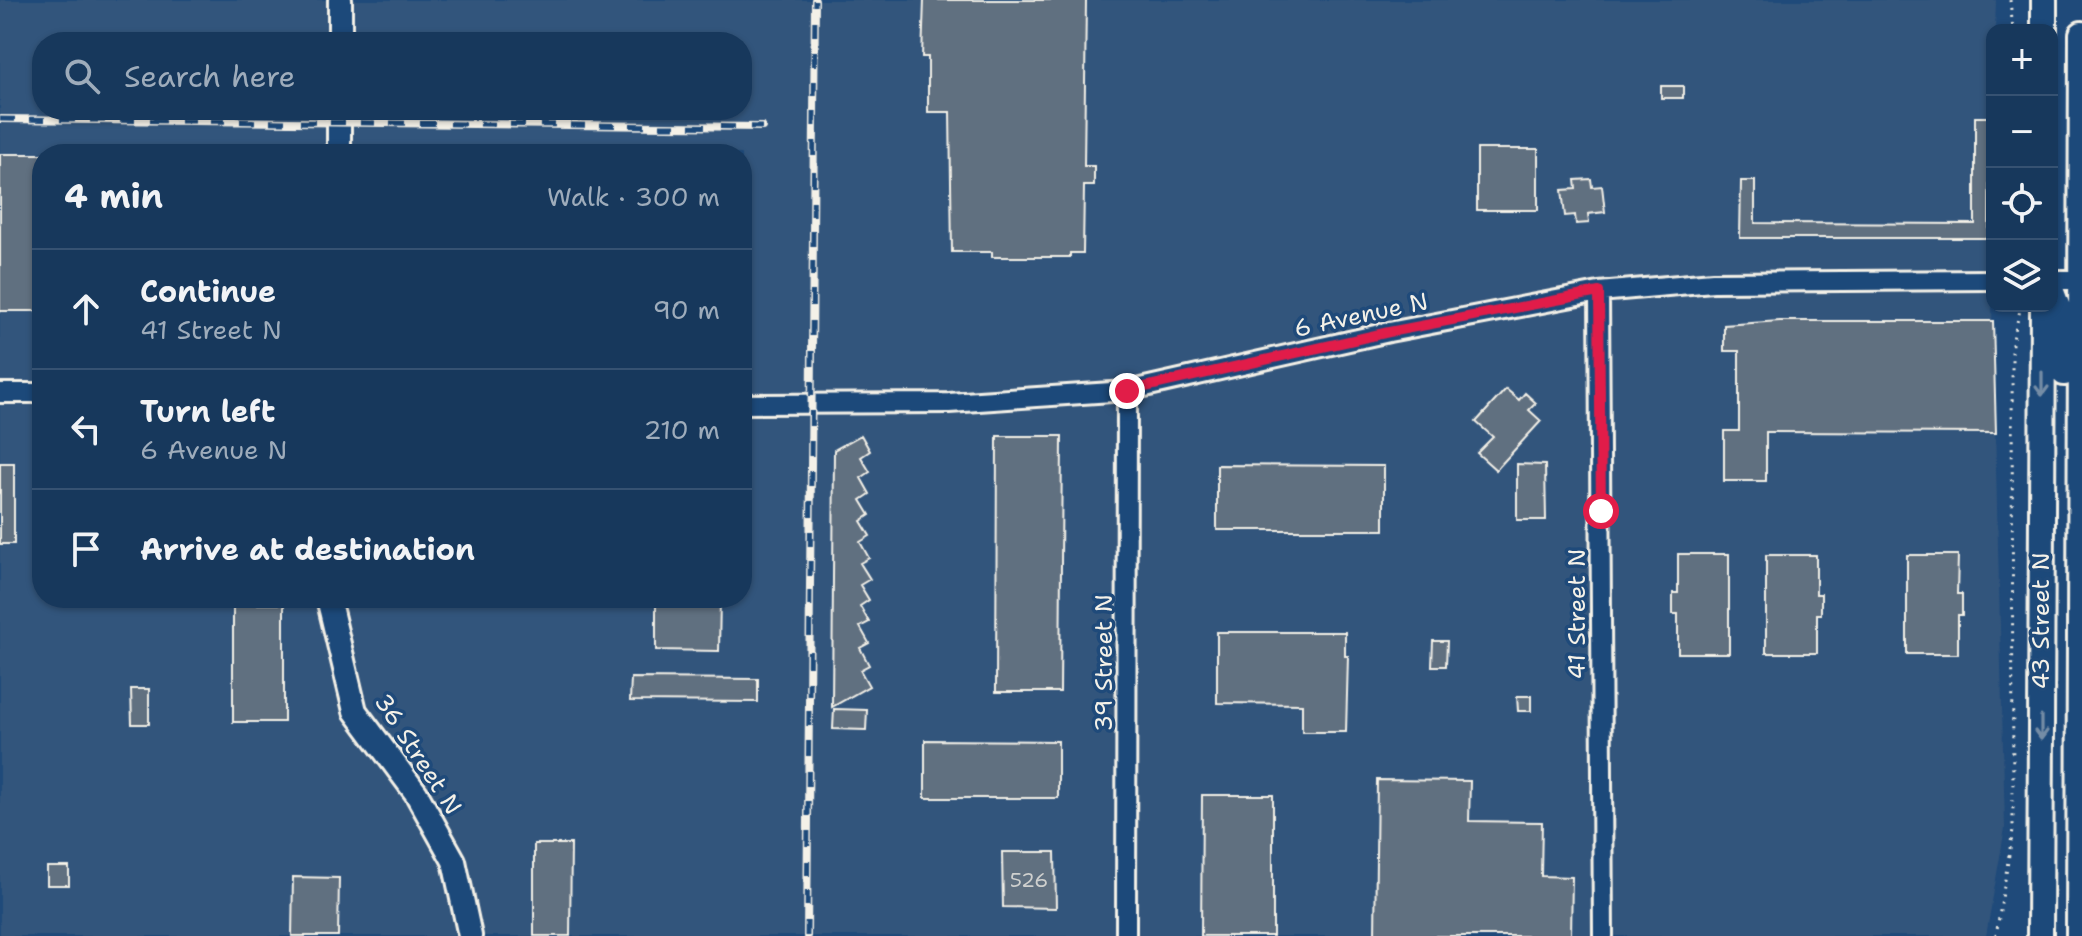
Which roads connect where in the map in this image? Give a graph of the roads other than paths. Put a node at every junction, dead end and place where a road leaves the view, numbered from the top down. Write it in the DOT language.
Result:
graph roads {
  1 [pos="340,0"];
  2 [pos="2044,0"];
  3 [pos="2044,24"];
  4 [pos="340,32"];
  5 [pos="2082,34"];
  6 [pos="339,120"];
  7 [pos="339,144"];
  8 [pos="1986,280"];
  9 [pos="2058,280"];
  10 [pos="2081,280"];
  11 [pos="1599,292"];
  12 [pos="2058,308"];
  13 [pos="2043,312"];
  14 [pos="1127,391"];
  15 [pos="0,393"];
  16 [pos="32,393"];
  17 [pos="752,404"];
  18 [pos="2079,562"];
  19 [pos="330,608"];
  20 [pos="470,936"];
  21 [pos="1126,936"];
  22 [pos="1603,936"];
  23 [pos="2040,936"];
  24 [pos="2079,936"];
  1 -- 4 [label="street"];
  2 -- 3 [label="main road"];
  5 -- 10 [label="main road, 43 Street N"];
  6 -- 7 [label="street"];
  8 -- 11 [label="street, 6 Avenue N"];
  9 -- 10 [label="street"];
  10 -- 18 [label="main road, 43 Street N"];
  11 -- 14 [label="street, 6 Avenue N"];
  11 -- 22 [label="street, 41 Street N"];
  12 -- 18 [label="main road"];
  13 -- 23 [label="main road, 43 Street N, one-way"];
  14 -- 17 [label="street, 6 Avenue N"];
  14 -- 21 [label="street, 39 Street N"];
  15 -- 16 [label="street"];
  18 -- 24 [label="main road, 43 Street N"];
  19 -- 20 [label="street, 36 Street N"];
}
